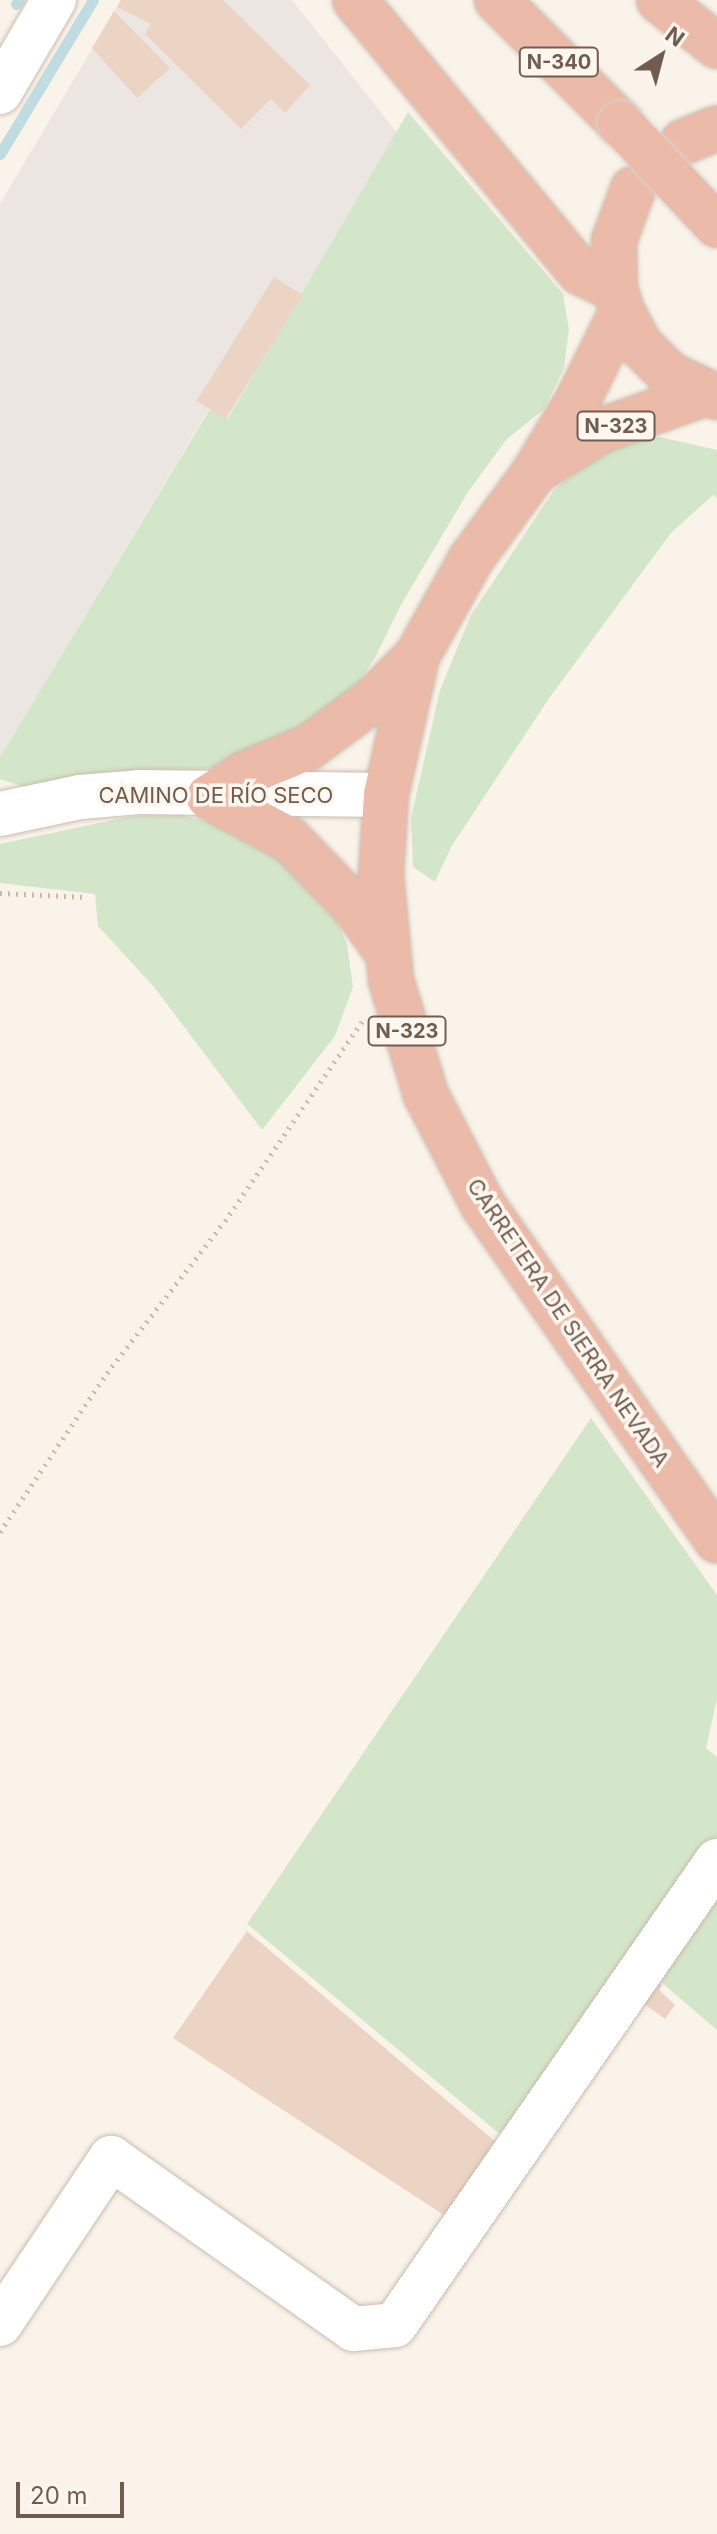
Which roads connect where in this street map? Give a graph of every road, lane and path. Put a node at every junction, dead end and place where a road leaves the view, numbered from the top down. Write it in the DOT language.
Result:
graph roads {
  1 [pos="54,0"];
  2 [pos="355,0"];
  3 [pos="497,0"];
  4 [pos="659,0"];
  5 [pos="717,46"];
  6 [pos="0,92"];
  7 [pos="633,189"];
  8 [pos="717,226"];
  9 [pos="618,300"];
  10 [pos="711,396"];
  11 [pos="534,473"];
  12 [pos="417,656"];
  13 [pos="386,795"];
  14 [pos="209,797"];
  15 [pos="0,814"];
  16 [pos="0,893"];
  17 [pos="87,897"];
  18 [pos="390,967"];
  19 [pos="0,1532"];
  20 [pos="717,1540"];
  21 [pos="717,1861"];
  22 [pos="0,2324"];
  1 -- 6 [label="street"];
  2 -- 9 [label="highway"];
  3 -- 8 [label="highway, N-340, bridge"];
  4 -- 5 [label="highway"];
  7 -- 9 [label="highway"];
  9 -- 10 [label="highway"];
  9 -- 11 [label="highway, CARRETERA DE SIERRA NEVADA / N-323"];
  10 -- 11 [label="highway, CARRETERA DE SIERRA NEVADA / N-323"];
  11 -- 12 [label="highway, CARRETERA DE SIERRA NEVADA / N-323"];
  12 -- 13 [label="highway, CARRETERA DE SIERRA NEVADA / N-323"];
  12 -- 14 [label="highway"];
  13 -- 14 [label="street, CAMINO DE RÍO SECO"];
  13 -- 18 [label="highway, CARRETERA DE SIERRA NEVADA / N-323"];
  14 -- 15 [label="street, CAMINO DE RÍO SECO"];
  14 -- 18 [label="highway"];
  16 -- 17 [label="path"];
  18 -- 19 [label="path"];
  18 -- 20 [label="highway, CARRETERA DE SIERRA NEVADA / N-323"];
  21 -- 22 [label="street"];
}
